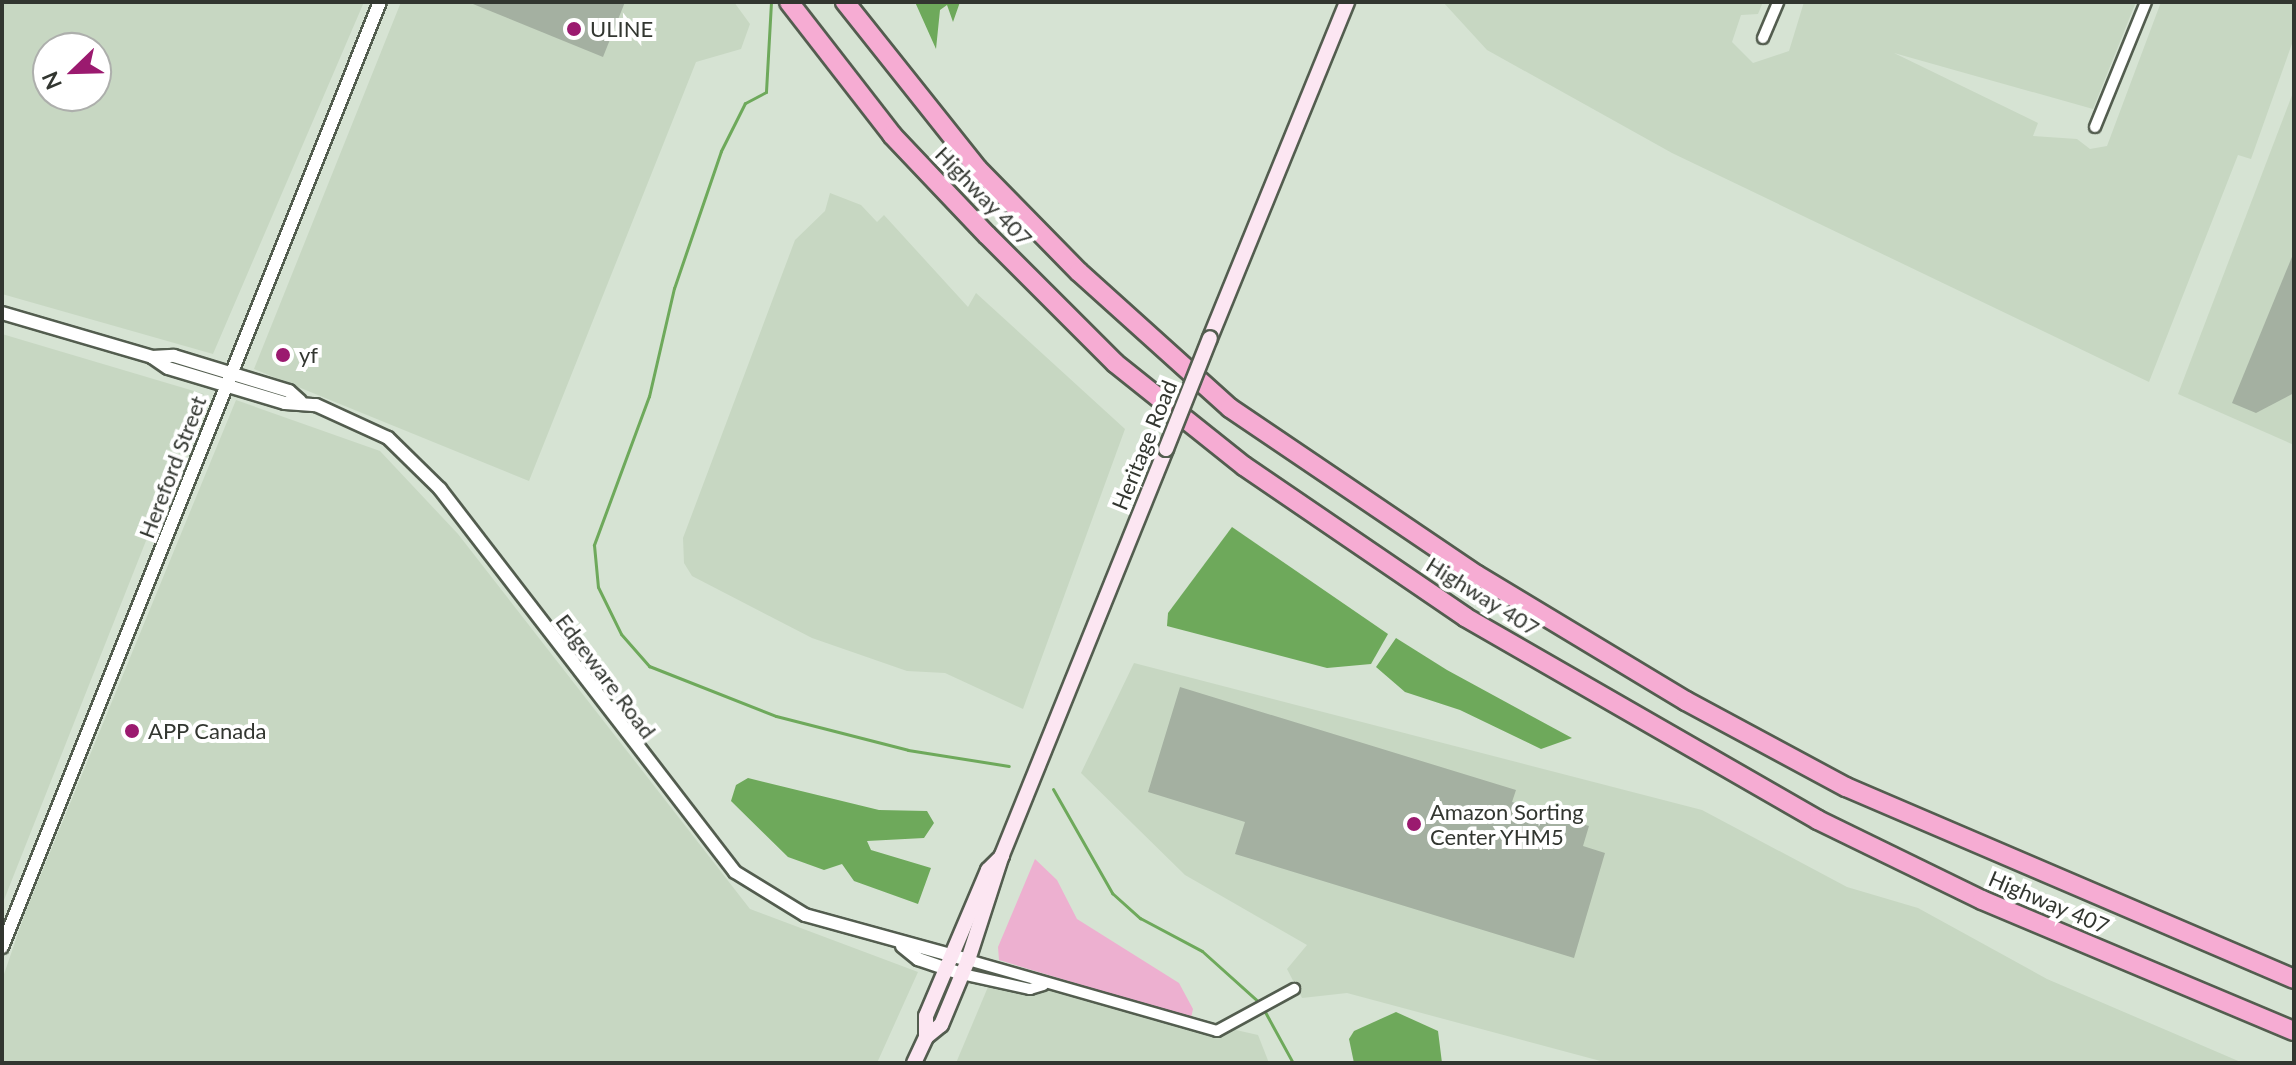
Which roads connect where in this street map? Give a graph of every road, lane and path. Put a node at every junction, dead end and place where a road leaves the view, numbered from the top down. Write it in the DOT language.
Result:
graph roads {
  1 [pos="380,2"];
  2 [pos="789,2"];
  3 [pos="845,2"];
  4 [pos="1347,2"];
  5 [pos="1778,2"];
  6 [pos="2146,2"];
  7 [pos="1763,38"];
  8 [pos="2095,127"];
  9 [pos="2,313"];
  10 [pos="229,379"];
  11 [pos="1002,855"];
  12 [pos="2,947"];
  13 [pos="949,962"];
  14 [pos="965,967"];
  15 [pos="2294,979"];
  16 [pos="1294,989"];
  17 [pos="2294,1031"];
  18 [pos="926,1037"];
  19 [pos="914,1063"];
  1 -- 10 [label="street, Hereford Street"];
  2 -- 17 [label="highway, Highway 407"];
  3 -- 15 [label="highway, Highway 407"];
  4 -- 11 [label="main road, Heritage Road, bridge"];
  5 -- 7 [label="street"];
  6 -- 8 [label="street"];
  9 -- 10 [label="street, Edgeware Road"];
  10 -- 12 [label="street, Hereford Street"];
  10 -- 13 [label="street, Edgeware Road"];
  11 -- 13 [label="main road, Heritage Road"];
  11 -- 14 [label="main road, Heritage Road"];
  13 -- 14 [label="street, Edgeware Road"];
  13 -- 18 [label="main road, Heritage Road"];
  14 -- 16 [label="street, Edgeware Road"];
  14 -- 18 [label="main road, Heritage Road"];
  18 -- 19 [label="main road, Heritage Road"];
}
